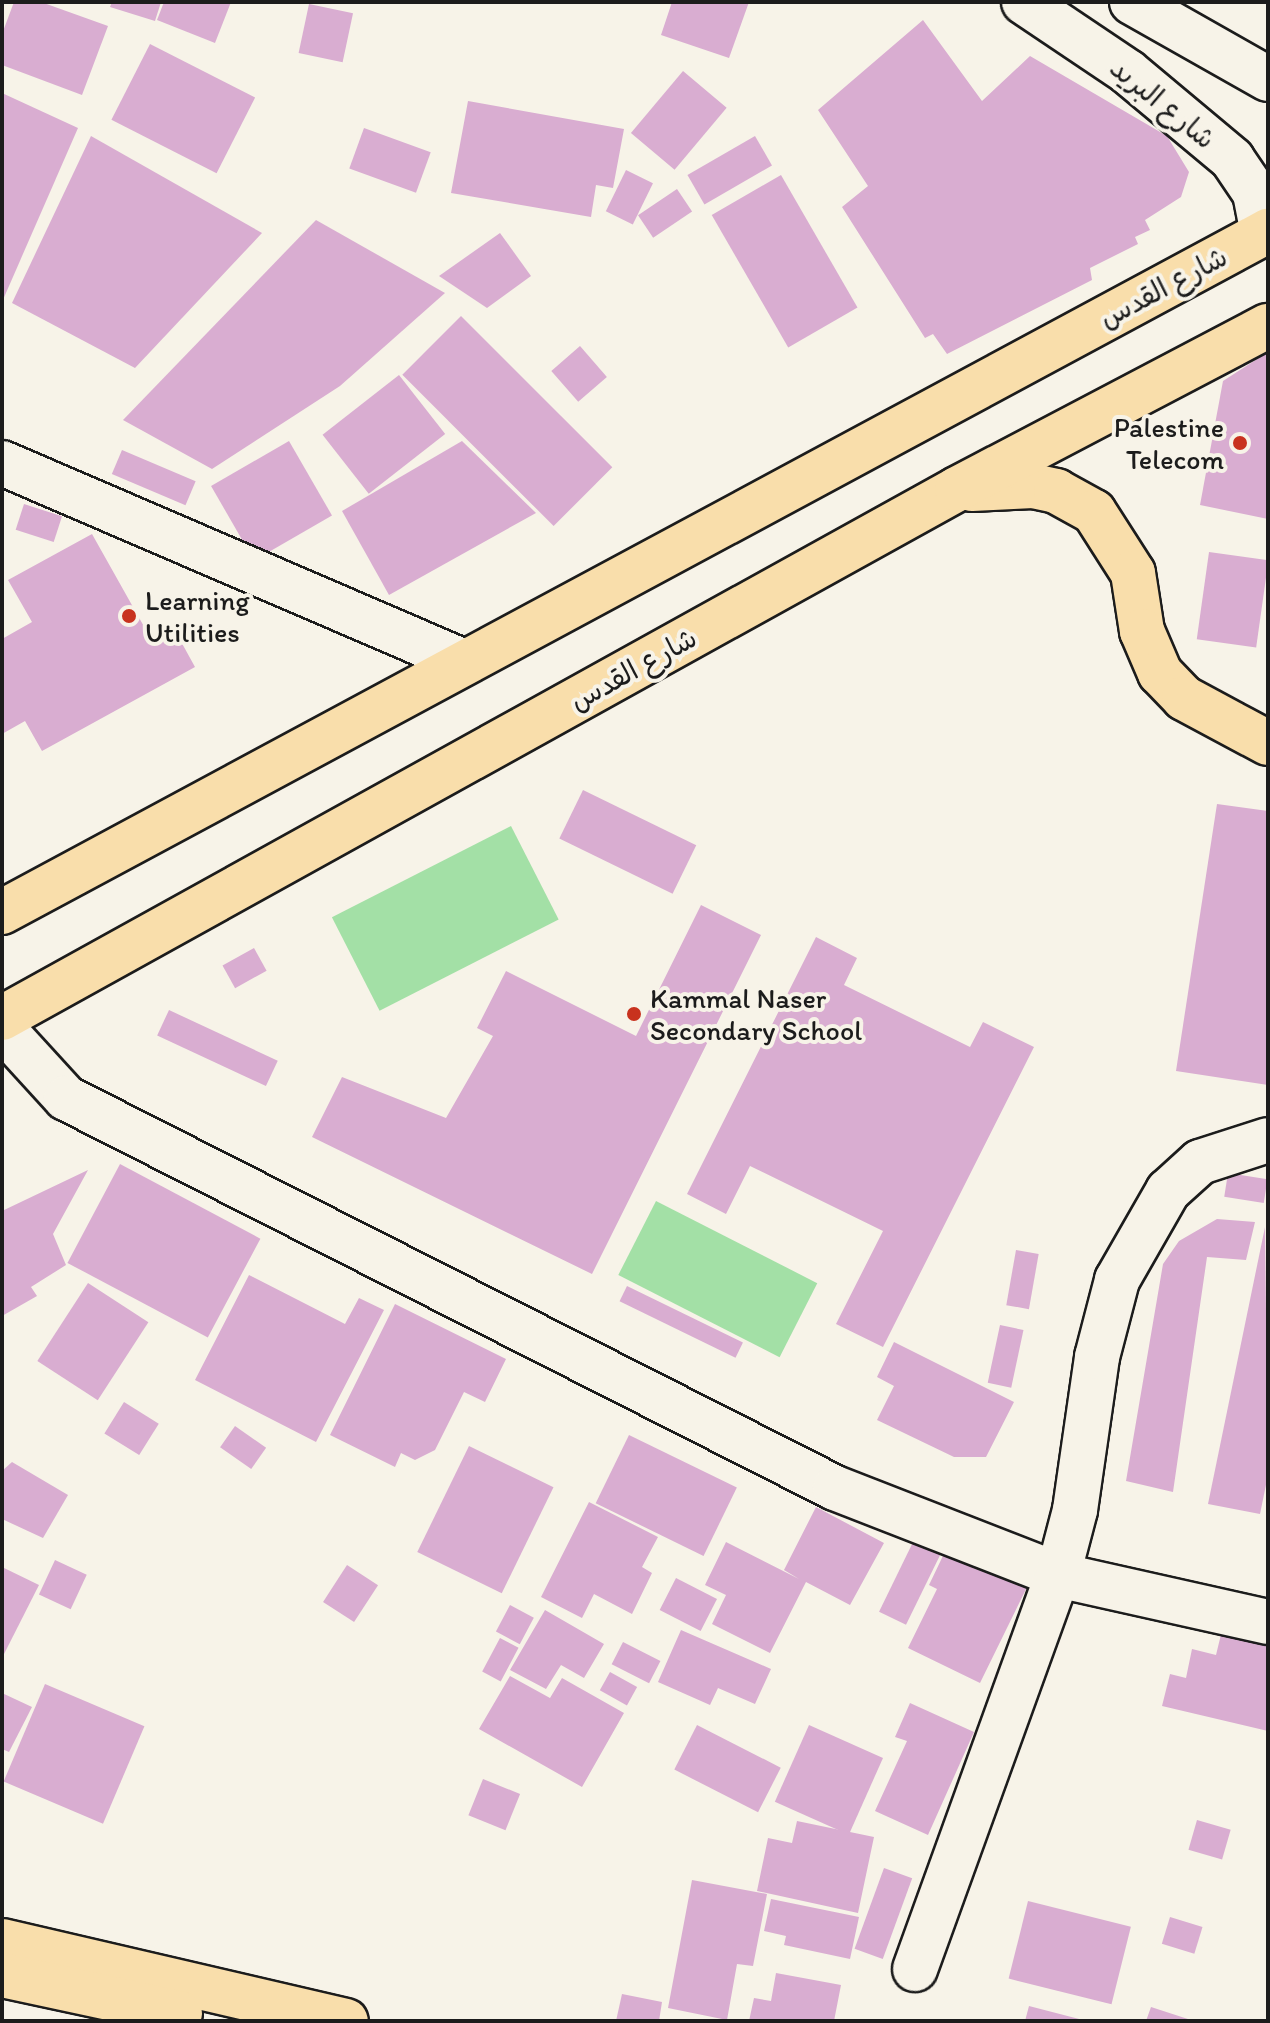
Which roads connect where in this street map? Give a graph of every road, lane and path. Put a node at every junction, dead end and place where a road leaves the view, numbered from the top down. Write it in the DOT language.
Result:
graph roads {
  1 [pos="1024,2"];
  2 [pos="1132,2"];
  3 [pos="1268,79"];
  4 [pos="1266,232"];
  5 [pos="1268,326"];
  6 [pos="2,463"];
  7 [pos="957,489"];
  8 [pos="462,661"];
  9 [pos="1210,713"];
  10 [pos="1268,721"];
  11 [pos="1268,743"];
  12 [pos="2,912"];
  13 [pos="2,1018"];
  14 [pos="2,1028"];
  15 [pos="1268,1140"];
  16 [pos="1058,1575"];
  17 [pos="1268,1622"];
  18 [pos="2,1941"];
  19 [pos="915,1969"];
  20 [pos="2,1975"];
  21 [pos="216,2021"];
  22 [pos="346,2021"];
  1 -- 4 [label="street, شارع البريد"];
  2 -- 3 [label="street"];
  4 -- 8 [label="main road, شارع القدس"];
  5 -- 7 [label="main road, شارع القدس"];
  6 -- 8 [label="street"];
  7 -- 9 [label="main road"];
  7 -- 13 [label="main road, شارع القدس"];
  8 -- 12 [label="main road, شارع القدس"];
  9 -- 10 [label="street"];
  9 -- 11 [label="main road"];
  14 -- 16 [label="street"];
  15 -- 16 [label="street"];
  16 -- 17 [label="street"];
  16 -- 19 [label="street"];
  18 -- 22 [label="main road"];
  20 -- 21 [label="main road"];
}
